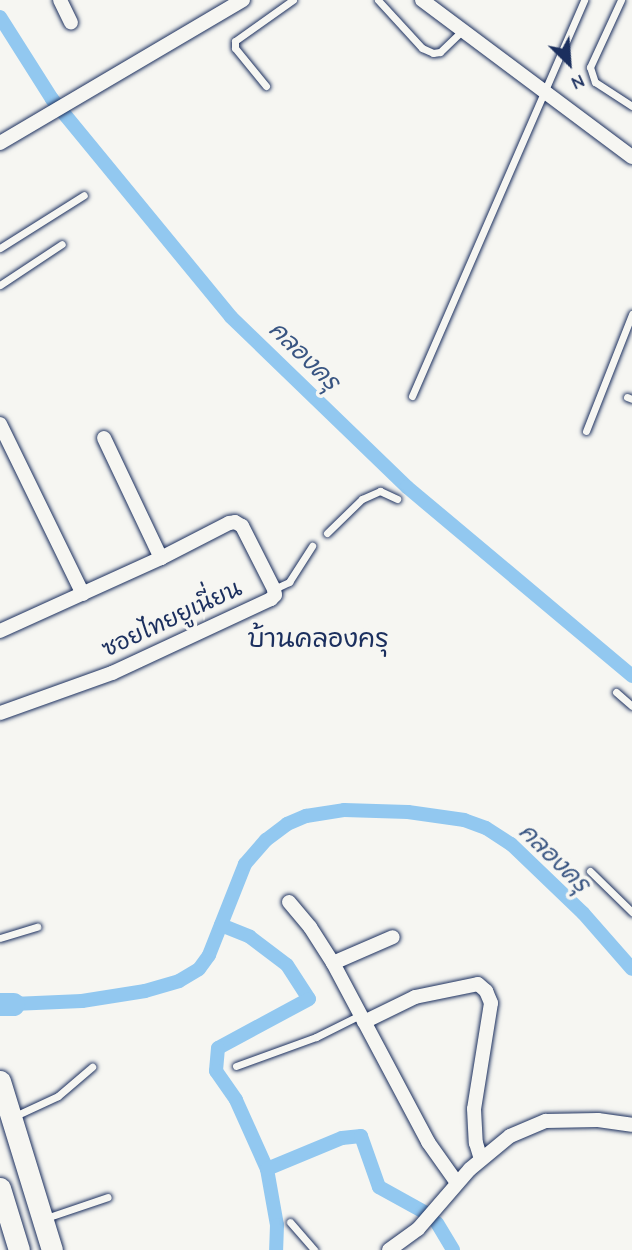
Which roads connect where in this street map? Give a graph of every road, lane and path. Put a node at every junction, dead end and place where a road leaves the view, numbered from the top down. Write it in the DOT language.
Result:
graph roads {
  1 [pos="60,0"];
  2 [pos="243,0"];
  3 [pos="293,0"];
  4 [pos="378,0"];
  5 [pos="422,0"];
  6 [pos="584,0"];
  7 [pos="621,0"];
  8 [pos="71,23"];
  9 [pos="462,31"];
  10 [pos="266,86"];
  11 [pos="544,90"];
  12 [pos="632,106"];
  13 [pos="0,143"];
  14 [pos="632,157"];
  15 [pos="84,195"];
  16 [pos="62,244"];
  17 [pos="0,248"];
  18 [pos="0,285"];
  19 [pos="632,314"];
  20 [pos="412,396"];
  21 [pos="0,424"];
  22 [pos="586,431"];
  23 [pos="104,438"];
  24 [pos="397,499"];
  25 [pos="327,533"];
  26 [pos="312,546"];
  27 [pos="161,558"];
  28 [pos="274,589"];
  29 [pos="83,594"];
  30 [pos="0,631"];
  31 [pos="616,692"];
  32 [pos="632,706"];
  33 [pos="0,713"];
  34 [pos="590,870"];
  35 [pos="289,902"];
  36 [pos="632,912"];
  37 [pos="37,927"];
  38 [pos="393,937"];
  39 [pos="0,938"];
  40 [pos="333,963"];
  41 [pos="362,1019"];
  42 [pos="236,1066"];
  43 [pos="92,1067"];
  44 [pos="0,1081"];
  45 [pos="11,1117"];
  46 [pos="632,1125"];
  47 [pos="481,1159"];
  48 [pos="457,1183"];
  49 [pos="0,1188"];
  50 [pos="108,1197"];
  51 [pos="42,1219"];
  52 [pos="290,1222"];
  53 [pos="19,1250"];
  54 [pos="52,1250"];
  55 [pos="314,1250"];
  56 [pos="389,1250"];
  1 -- 8 [label="street"];
  2 -- 13 [label="street"];
  3 -- 10 [label="lane"];
  4 -- 9 [label="lane"];
  5 -- 9 [label="street"];
  6 -- 11 [label="lane"];
  7 -- 12 [label="lane"];
  9 -- 11 [label="street"];
  11 -- 14 [label="street"];
  11 -- 20 [label="lane"];
  15 -- 17 [label="lane"];
  16 -- 18 [label="lane"];
  19 -- 22 [label="lane"];
  21 -- 29 [label="street"];
  23 -- 27 [label="street"];
  24 -- 25 [label="lane"];
  26 -- 28 [label="lane"];
  27 -- 28 [label="street, ซอยไทยยูเนี่ยน"];
  27 -- 29 [label="street, ซอยไทยยูเนี่ยน"];
  28 -- 33 [label="street, ซอยไทยยูเนี่ยน"];
  29 -- 30 [label="street, ซอยไทยยูเนี่ยน"];
  31 -- 32 [label="lane"];
  34 -- 36 [label="lane"];
  35 -- 40 [label="street"];
  37 -- 39 [label="lane"];
  38 -- 40 [label="street"];
  40 -- 41 [label="street"];
  41 -- 42 [label="lane"];
  41 -- 47 [label="street"];
  41 -- 48 [label="street"];
  43 -- 45 [label="lane"];
  44 -- 45 [label="main road"];
  45 -- 51 [label="main road"];
  46 -- 47 [label="street"];
  47 -- 48 [label="street"];
  48 -- 56 [label="street"];
  49 -- 53 [label="main road"];
  50 -- 51 [label="lane"];
  51 -- 54 [label="main road"];
  52 -- 55 [label="lane"];
}
